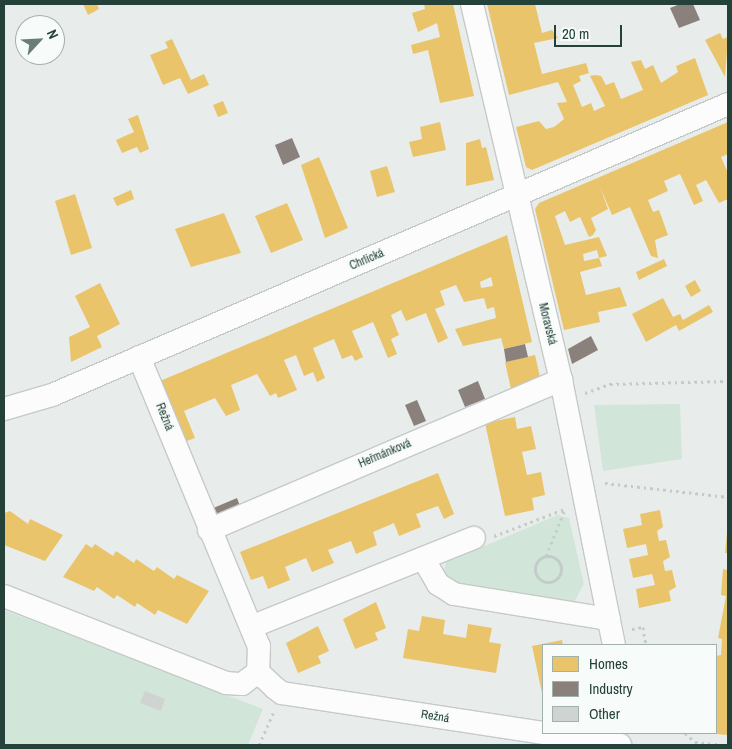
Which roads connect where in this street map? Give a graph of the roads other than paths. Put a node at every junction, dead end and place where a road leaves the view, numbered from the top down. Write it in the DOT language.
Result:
graph roads {
  1 [pos="472,4"];
  2 [pos="728,104"];
  3 [pos="515,197"];
  4 [pos="139,357"];
  5 [pos="561,380"];
  6 [pos="4,409"];
  7 [pos="209,530"];
  8 [pos="474,538"];
  9 [pos="423,558"];
  10 [pos="4,596"];
  11 [pos="609,619"];
  12 [pos="251,627"];
  13 [pos="614,644"];
  14 [pos="258,672"];
  15 [pos="542,733"];
  16 [pos="548,734"];
  17 [pos="620,745"];
  1 -- 3 [label="street, Moravská"];
  2 -- 3 [label="street, Chrlická"];
  3 -- 4 [label="street, Chrlická"];
  3 -- 5 [label="street, Moravská"];
  4 -- 6 [label="street, Chrlická"];
  4 -- 7 [label="street, Režná"];
  5 -- 7 [label="street, Heřmánková"];
  5 -- 11 [label="street, Moravská"];
  7 -- 12 [label="street, Režná"];
  8 -- 9 [label="street"];
  9 -- 11 [label="street"];
  9 -- 12 [label="street"];
  10 -- 14 [label="street"];
  11 -- 13 [label="street, Moravská"];
  12 -- 14 [label="street, Režná"];
  14 -- 15 [label="street, Režná"];
  16 -- 17 [label="street, Režná"];
}
